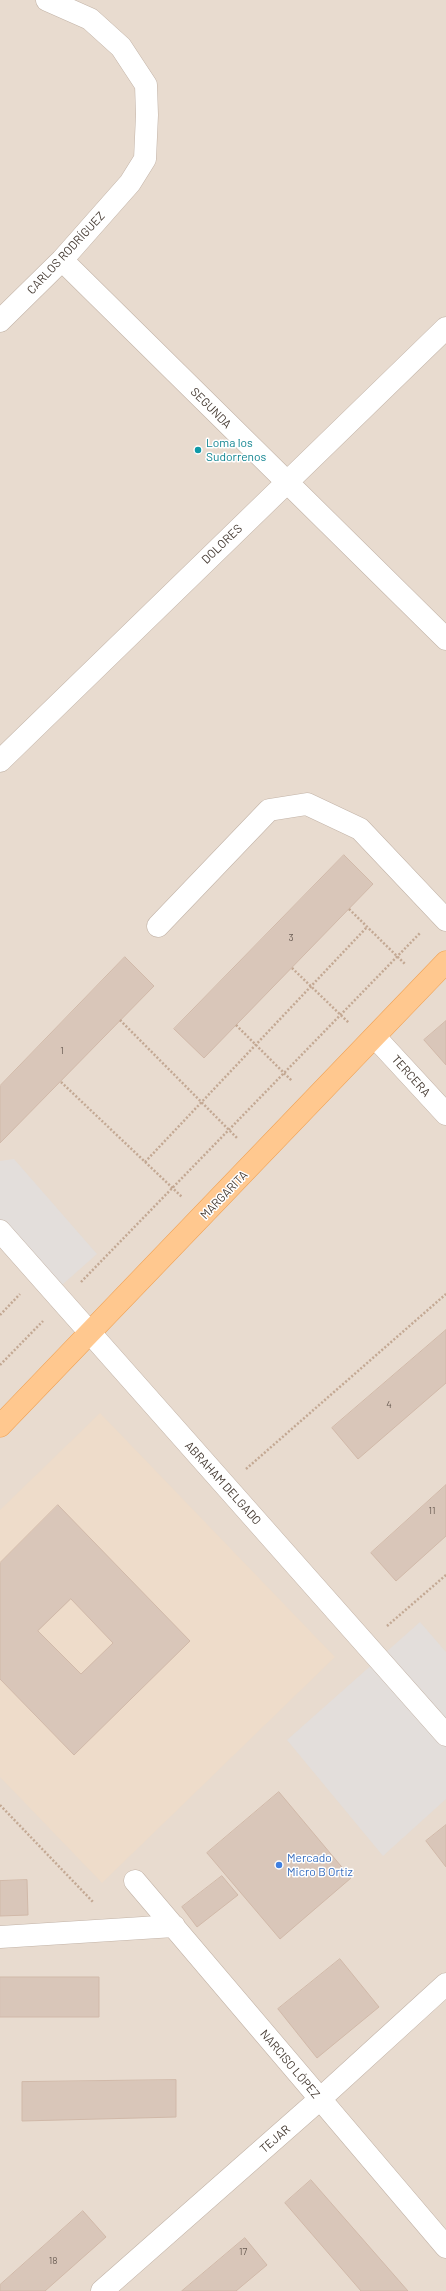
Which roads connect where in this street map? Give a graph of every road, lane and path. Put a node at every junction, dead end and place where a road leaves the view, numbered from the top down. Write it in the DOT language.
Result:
graph roads {
  1 [pos="47,0"];
  2 [pos="62,260"];
  3 [pos="0,321"];
  4 [pos="446,328"];
  5 [pos="286,482"];
  6 [pos="446,639"];
  7 [pos="0,761"];
  8 [pos="349,909"];
  9 [pos="443,917"];
  10 [pos="158,926"];
  11 [pos="367,927"];
  12 [pos="397,956"];
  13 [pos="446,962"];
  14 [pos="292,968"];
  15 [pos="425,984"];
  16 [pos="311,986"];
  17 [pos="340,1015"];
  18 [pos="120,1020"];
  19 [pos="236,1025"];
  20 [pos="372,1040"];
  21 [pos="256,1045"];
  22 [pos="284,1072"];
  23 [pos="61,1082"];
  24 [pos="313,1101"];
  25 [pos="201,1103"];
  26 [pos="446,1114"];
  27 [pos="228,1130"];
  28 [pos="258,1159"];
  29 [pos="145,1162"];
  30 [pos="172,1188"];
  31 [pos="202,1217"];
  32 [pos="0,1231"];
  33 [pos="446,1294"];
  34 [pos="62,1301"];
  35 [pos="90,1334"];
  36 [pos="0,1365"];
  37 [pos="0,1426"];
  38 [pos="226,1487"];
  39 [pos="446,1575"];
  40 [pos="366,1645"];
  41 [pos="446,1735"];
  42 [pos="0,1805"];
  43 [pos="135,1881"];
  44 [pos="174,1926"];
  45 [pos="120,1930"];
  46 [pos="0,1937"];
  47 [pos="446,1984"];
  48 [pos="320,2099"];
  49 [pos="446,2247"];
  50 [pos="102,2291"];
  1 -- 2 [label="street, CARLOS RODRÍGUEZ"];
  2 -- 3 [label="street, CARLOS RODRÍGUEZ"];
  2 -- 5 [label="street, SEGUNDA"];
  4 -- 5 [label="street, DOLORES"];
  5 -- 6 [label="street, SEGUNDA"];
  5 -- 7 [label="street, DOLORES"];
  8 -- 11 [label="path"];
  9 -- 10 [label="street"];
  9 -- 12 [label="path"];
  11 -- 12 [label="path"];
  11 -- 16 [label="path"];
  12 -- 15 [label="path"];
  12 -- 17 [label="path"];
  13 -- 15 [label="main road, MARGARITA"];
  14 -- 16 [label="path"];
  15 -- 20 [label="main road, MARGARITA"];
  16 -- 17 [label="path"];
  16 -- 21 [label="path"];
  17 -- 20 [label="path"];
  17 -- 22 [label="path"];
  18 -- 25 [label="path"];
  19 -- 21 [label="path"];
  20 -- 24 [label="main road, MARGARITA"];
  20 -- 26 [label="street, TERCERA"];
  21 -- 22 [label="path"];
  21 -- 25 [label="path"];
  22 -- 24 [label="path"];
  22 -- 27 [label="path"];
  23 -- 29 [label="path"];
  24 -- 28 [label="main road, MARGARITA"];
  25 -- 27 [label="path"];
  25 -- 29 [label="path"];
  27 -- 28 [label="path"];
  27 -- 30 [label="path"];
  28 -- 31 [label="main road, MARGARITA"];
  29 -- 30 [label="path"];
  30 -- 31 [label="path"];
  30 -- 34 [label="path"];
  31 -- 35 [label="main road, MARGARITA"];
  32 -- 34 [label="street, ABRAHAM DELGADO"];
  33 -- 38 [label="path"];
  34 -- 35 [label="street, ABRAHAM DELGADO"];
  34 -- 36 [label="path"];
  35 -- 37 [label="main road, MARGARITA"];
  35 -- 38 [label="street, ABRAHAM DELGADO"];
  38 -- 40 [label="street, ABRAHAM DELGADO"];
  39 -- 40 [label="path"];
  40 -- 41 [label="street, ABRAHAM DELGADO"];
  42 -- 45 [label="path"];
  43 -- 44 [label="street, NARCISO LÓPEZ"];
  44 -- 45 [label="street"];
  44 -- 48 [label="street, NARCISO LÓPEZ"];
  45 -- 46 [label="street"];
  47 -- 48 [label="street, TEJAR"];
  48 -- 49 [label="street, NARCISO LÓPEZ"];
  48 -- 50 [label="street, TEJAR"];
}
